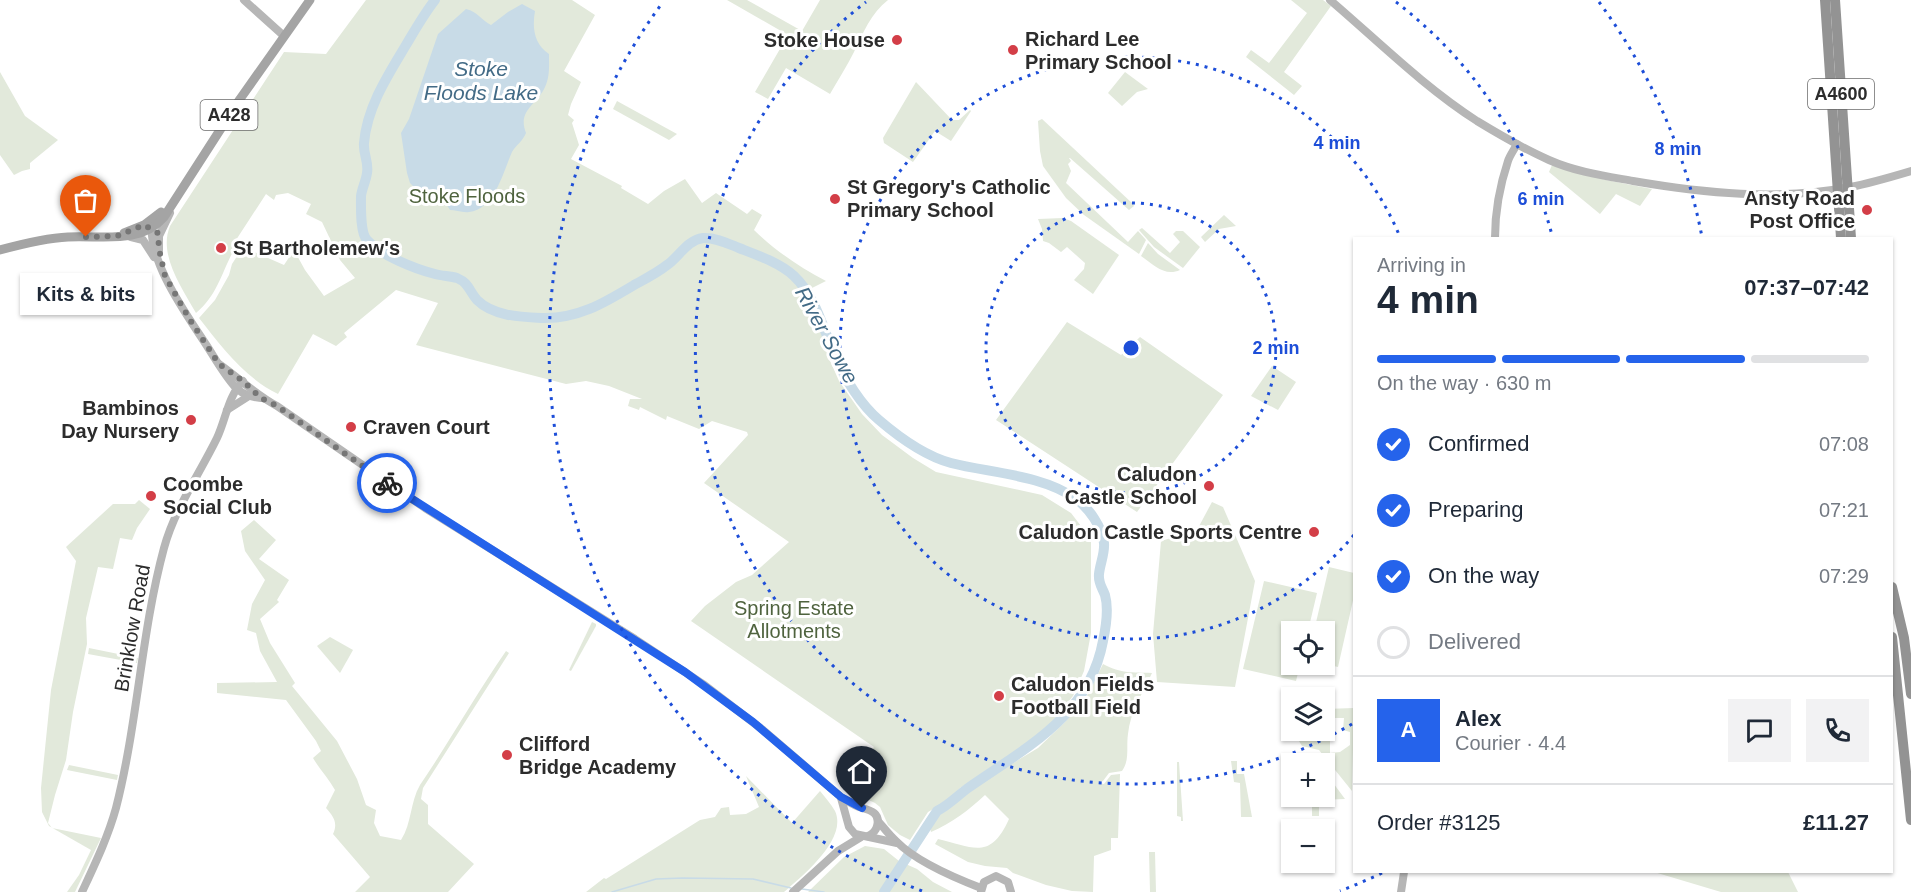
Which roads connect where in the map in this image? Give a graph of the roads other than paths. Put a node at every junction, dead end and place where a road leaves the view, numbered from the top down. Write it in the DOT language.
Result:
graph roads {
  1 [pos="244,0"];
  2 [pos="310,0"];
  3 [pos="1330,0"];
  4 [pos="1825,0"];
  5 [pos="1835,0"];
  6 [pos="284,36"];
  7 [pos="1516,144"];
  8 [pos="1911,171"];
  9 [pos="1843,188"];
  10 [pos="178,196"];
  11 [pos="150,224"];
  12 [pos="117,236"];
  13 [pos="159,236"];
  14 [pos="131,237"];
  15 [pos="1495,237"];
  16 [pos="1841,237"];
  17 [pos="1851,237"];
  18 [pos="0,250"];
  19 [pos="162,269"];
  20 [pos="240,384"];
  21 [pos="249,396"];
  22 [pos="261,398"];
  23 [pos="227,410"];
  24 [pos="1893,591"];
  25 [pos="1893,647"];
  26 [pos="1911,694"];
  27 [pos="841,797"];
  28 [pos="862,808"];
  29 [pos="1911,820"];
  30 [pos="878,821"];
  31 [pos="849,824"];
  32 [pos="864,836"];
  33 [pos="897,843"];
  34 [pos="838,851"];
  35 [pos="1404,873"];
  36 [pos="981,890"];
  37 [pos="82,892"];
  38 [pos="794,892"];
  39 [pos="1011,892"];
  40 [pos="1401,892"];
  1 -- 6 [label="main road"];
  2 -- 6 [label="main road, A428"];
  3 -- 7 [label="main road"];
  4 -- 9 [label="highway, A4600"];
  5 -- 9 [label="highway, A4600"];
  6 -- 10 [label="main road, A428"];
  7 -- 9 [label="main road"];
  7 -- 15 [label="main road"];
  8 -- 9 [label="main road"];
  9 -- 16 [label="highway, A4600"];
  9 -- 17 [label="highway, A4600"];
  10 -- 11 [label="main road, A428"];
  10 -- 13 [label="main road"];
  11 -- 12 [label="main road, A428"];
  11 -- 13 [label="main road"];
  11 -- 14 [label="main road, A428"];
  11 -- 19 [label="main road"];
  12 -- 14 [label="main road, A428"];
  12 -- 18 [label="main road, A428"];
  13 -- 19 [label="main road"];
  14 -- 19 [label="main road"];
  19 -- 20 [label="main road"];
  20 -- 21 [label="main road"];
  20 -- 22 [label="main road"];
  20 -- 23 [label="main road, Brinklow Road"];
  21 -- 22 [label="main road"];
  21 -- 23 [label="main road"];
  22 -- 27 [label="main road"];
  23 -- 37 [label="main road, Brinklow Road"];
  24 -- 26 [label="highway"];
  25 -- 29 [label="highway"];
  27 -- 28 [label="main road"];
  27 -- 31 [label="main road"];
  28 -- 30 [label="main road"];
  28 -- 31 [label="main road"];
  30 -- 32 [label="main road"];
  30 -- 33 [label="main road"];
  31 -- 32 [label="main road"];
  31 -- 34 [label="main road"];
  32 -- 33 [label="main road"];
  32 -- 34 [label="main road"];
  33 -- 36 [label="main road"];
  34 -- 38 [label="main road"];
  35 -- 40 [label="main road"];
  36 -- 39 [label="main road"];
}
